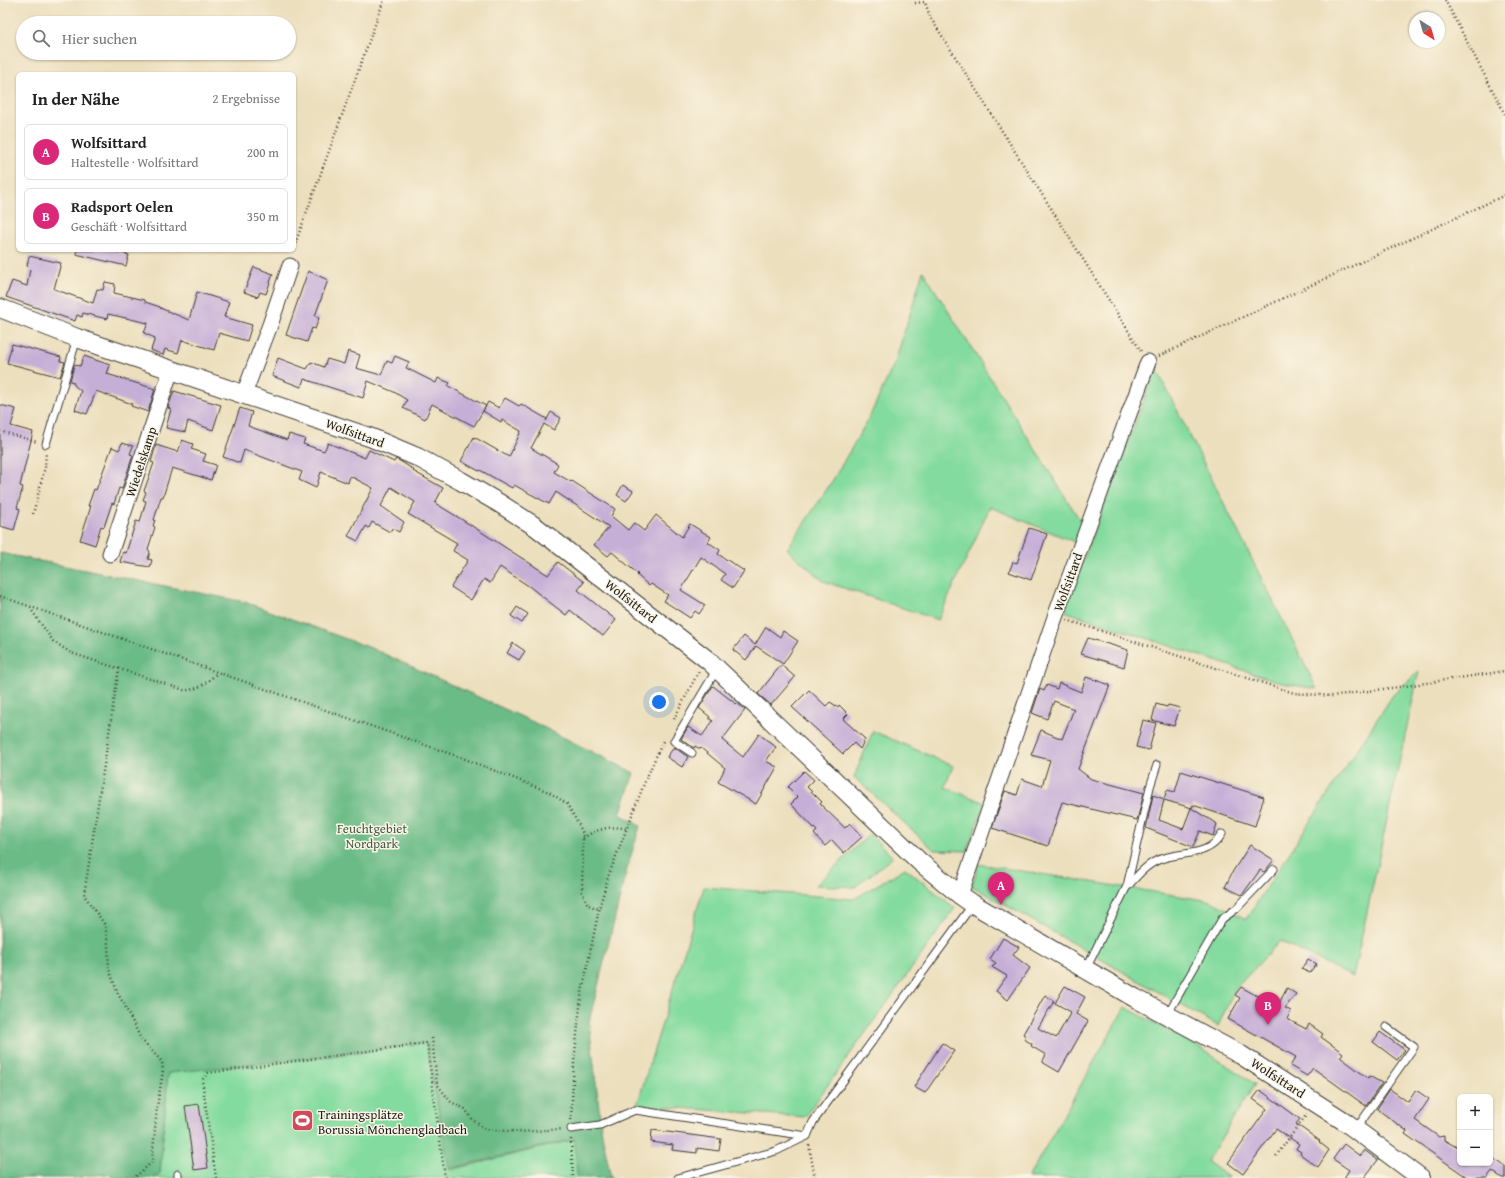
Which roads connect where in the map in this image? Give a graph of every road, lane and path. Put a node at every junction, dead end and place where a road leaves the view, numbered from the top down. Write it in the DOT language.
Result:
graph roads {
  1 [pos="384,0"];
  2 [pos="1445,0"];
  3 [pos="925,1"];
  4 [pos="915,3"];
  5 [pos="1505,114"];
  6 [pos="1505,195"];
  7 [pos="296,242"];
  8 [pos="290,266"];
  9 [pos="0,308"];
  10 [pos="77,338"];
  11 [pos="1148,362"];
  12 [pos="171,370"];
  13 [pos="244,394"];
  14 [pos="0,431"];
  15 [pos="46,444"];
  16 [pos="33,514"];
  17 [pos="110,554"];
  18 [pos="0,596"];
  19 [pos="30,607"];
  20 [pos="1055,617"];
  21 [pos="713,665"];
  22 [pos="119,668"];
  23 [pos="1505,671"];
  24 [pos="217,672"];
  25 [pos="674,720"];
  26 [pos="664,738"];
  27 [pos="692,753"];
  28 [pos="1157,766"];
  29 [pos="627,828"];
  30 [pos="1222,834"];
  31 [pos="583,838"];
  32 [pos="1274,869"];
  33 [pos="1127,886"];
  34 [pos="966,900"];
  35 [pos="599,909"];
  36 [pos="1086,969"];
  37 [pos="1167,1015"];
  38 [pos="1386,1027"];
  39 [pos="432,1038"];
  40 [pos="1316,1103"];
  41 [pos="571,1129"];
  42 [pos="1356,1129"];
  43 [pos="807,1136"];
  44 [pos="1276,1156"];
  45 [pos="134,1178"];
  46 [pos="216,1178"];
  47 [pos="445,1178"];
  48 [pos="573,1178"];
  49 [pos="678,1178"];
  50 [pos="815,1178"];
  51 [pos="1421,1178"];
  1 -- 7 [label="path"];
  2 -- 5 [label="path"];
  3 -- 4 [label="path"];
  3 -- 11 [label="path"];
  6 -- 11 [label="path"];
  8 -- 13 [label="street"];
  9 -- 10 [label="street, Wolfsittard"];
  10 -- 12 [label="street, Wolfsittard"];
  10 -- 15 [label="lane"];
  11 -- 20 [label="street, Wolfsittard"];
  12 -- 13 [label="street, Wolfsittard"];
  12 -- 17 [label="street, Wiedelskamp"];
  13 -- 21 [label="street, Wolfsittard"];
  14 -- 15 [label="path"];
  15 -- 16 [label="path"];
  18 -- 19 [label="path"];
  19 -- 22 [label="path"];
  19 -- 24 [label="path"];
  20 -- 23 [label="path"];
  20 -- 34 [label="street, Wolfsittard"];
  21 -- 25 [label="path"];
  21 -- 27 [label="lane"];
  21 -- 34 [label="street, Wolfsittard"];
  22 -- 24 [label="path"];
  22 -- 45 [label="path"];
  24 -- 31 [label="path"];
  26 -- 29 [label="path"];
  28 -- 33 [label="lane"];
  29 -- 31 [label="path"];
  29 -- 35 [label="path"];
  30 -- 33 [label="lane"];
  31 -- 35 [label="path"];
  32 -- 37 [label="lane"];
  33 -- 36 [label="lane"];
  34 -- 36 [label="street, Wolfsittard"];
  34 -- 43 [label="lane"];
  35 -- 41 [label="path"];
  36 -- 37 [label="street, Wolfsittard"];
  37 -- 40 [label="street, Wolfsittard"];
  38 -- 42 [label="lane"];
  39 -- 41 [label="path"];
  40 -- 42 [label="street, Wolfsittard"];
  40 -- 44 [label="path"];
  41 -- 43 [label="lane"];
  41 -- 48 [label="path"];
  42 -- 51 [label="street, Wolfsittard"];
  43 -- 49 [label="lane"];
  43 -- 50 [label="path"];
  46 -- 47 [label="path"];
}
